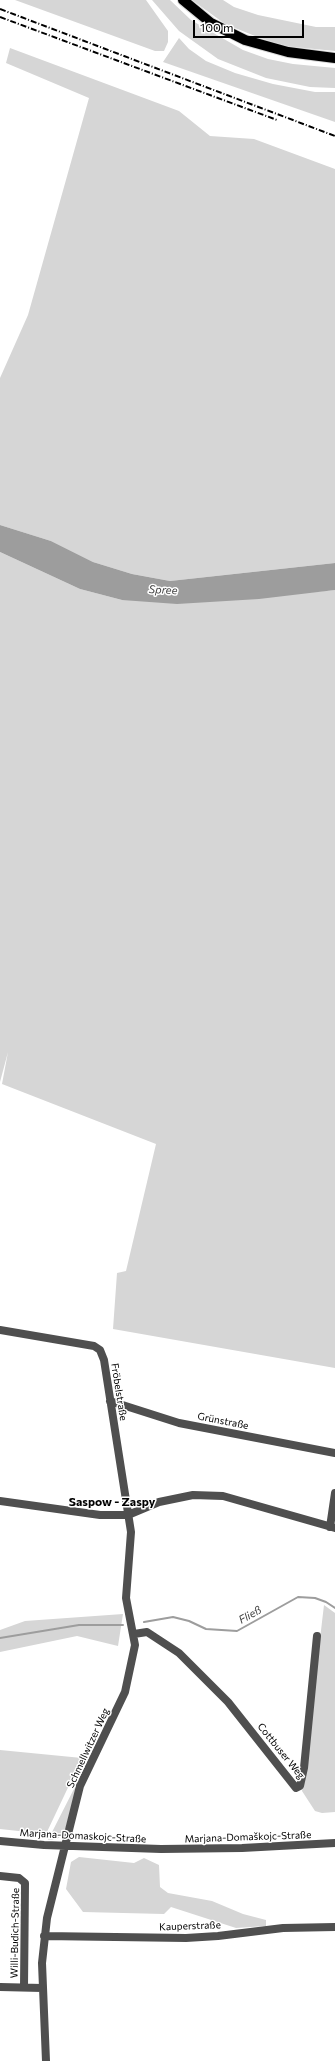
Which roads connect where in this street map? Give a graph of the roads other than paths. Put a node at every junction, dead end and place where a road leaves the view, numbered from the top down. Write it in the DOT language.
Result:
graph roads {
  1 [pos="183,0"];
  2 [pos="335,58"];
  3 [pos="0,1330"];
  4 [pos="110,1401"];
  5 [pos="335,1453"];
  6 [pos="335,1493"];
  7 [pos="0,1501"];
  8 [pos="128,1515"];
  9 [pos="332,1528"];
  10 [pos="134,1634"];
  11 [pos="318,1636"];
  12 [pos="2,1841"];
  13 [pos="335,1843"];
  14 [pos="65,1846"];
  15 [pos="161,1849"];
  16 [pos="0,1876"];
  17 [pos="335,1928"];
  18 [pos="44,1936"];
  19 [pos="0,1987"];
  20 [pos="24,1988"];
  21 [pos="42,1988"];
  22 [pos="46,2061"];
  1 -- 2 [label="main road"];
  3 -- 4 [label="street, Fröbelstraße"];
  4 -- 5 [label="street, Grünstraße"];
  4 -- 8 [label="street, Fröbelstraße"];
  6 -- 9 [label="street"];
  7 -- 8 [label="street"];
  8 -- 9 [label="street"];
  8 -- 10 [label="street, Schmellwitzer Weg"];
  10 -- 11 [label="street, Cottbuser Weg"];
  10 -- 14 [label="street, Schmellwitzer Weg"];
  12 -- 14 [label="street, Marjana-Domaskojc-Straße"];
  13 -- 15 [label="street, Marjana-Domaškojc-Straße"];
  14 -- 15 [label="street, Marjana-Domaskojc-Straße"];
  14 -- 18 [label="street, Schmellwitzer Weg"];
  16 -- 20 [label="street, Willi-Budich-Straße"];
  17 -- 18 [label="street, Kauperstraße"];
  18 -- 21 [label="street, Schmellwitzer Weg"];
  19 -- 20 [label="street, Willi-Budich-Straße"];
  20 -- 21 [label="street, Willi-Budich-Straße"];
  21 -- 22 [label="street, Schmellwitzer Weg"];
}
